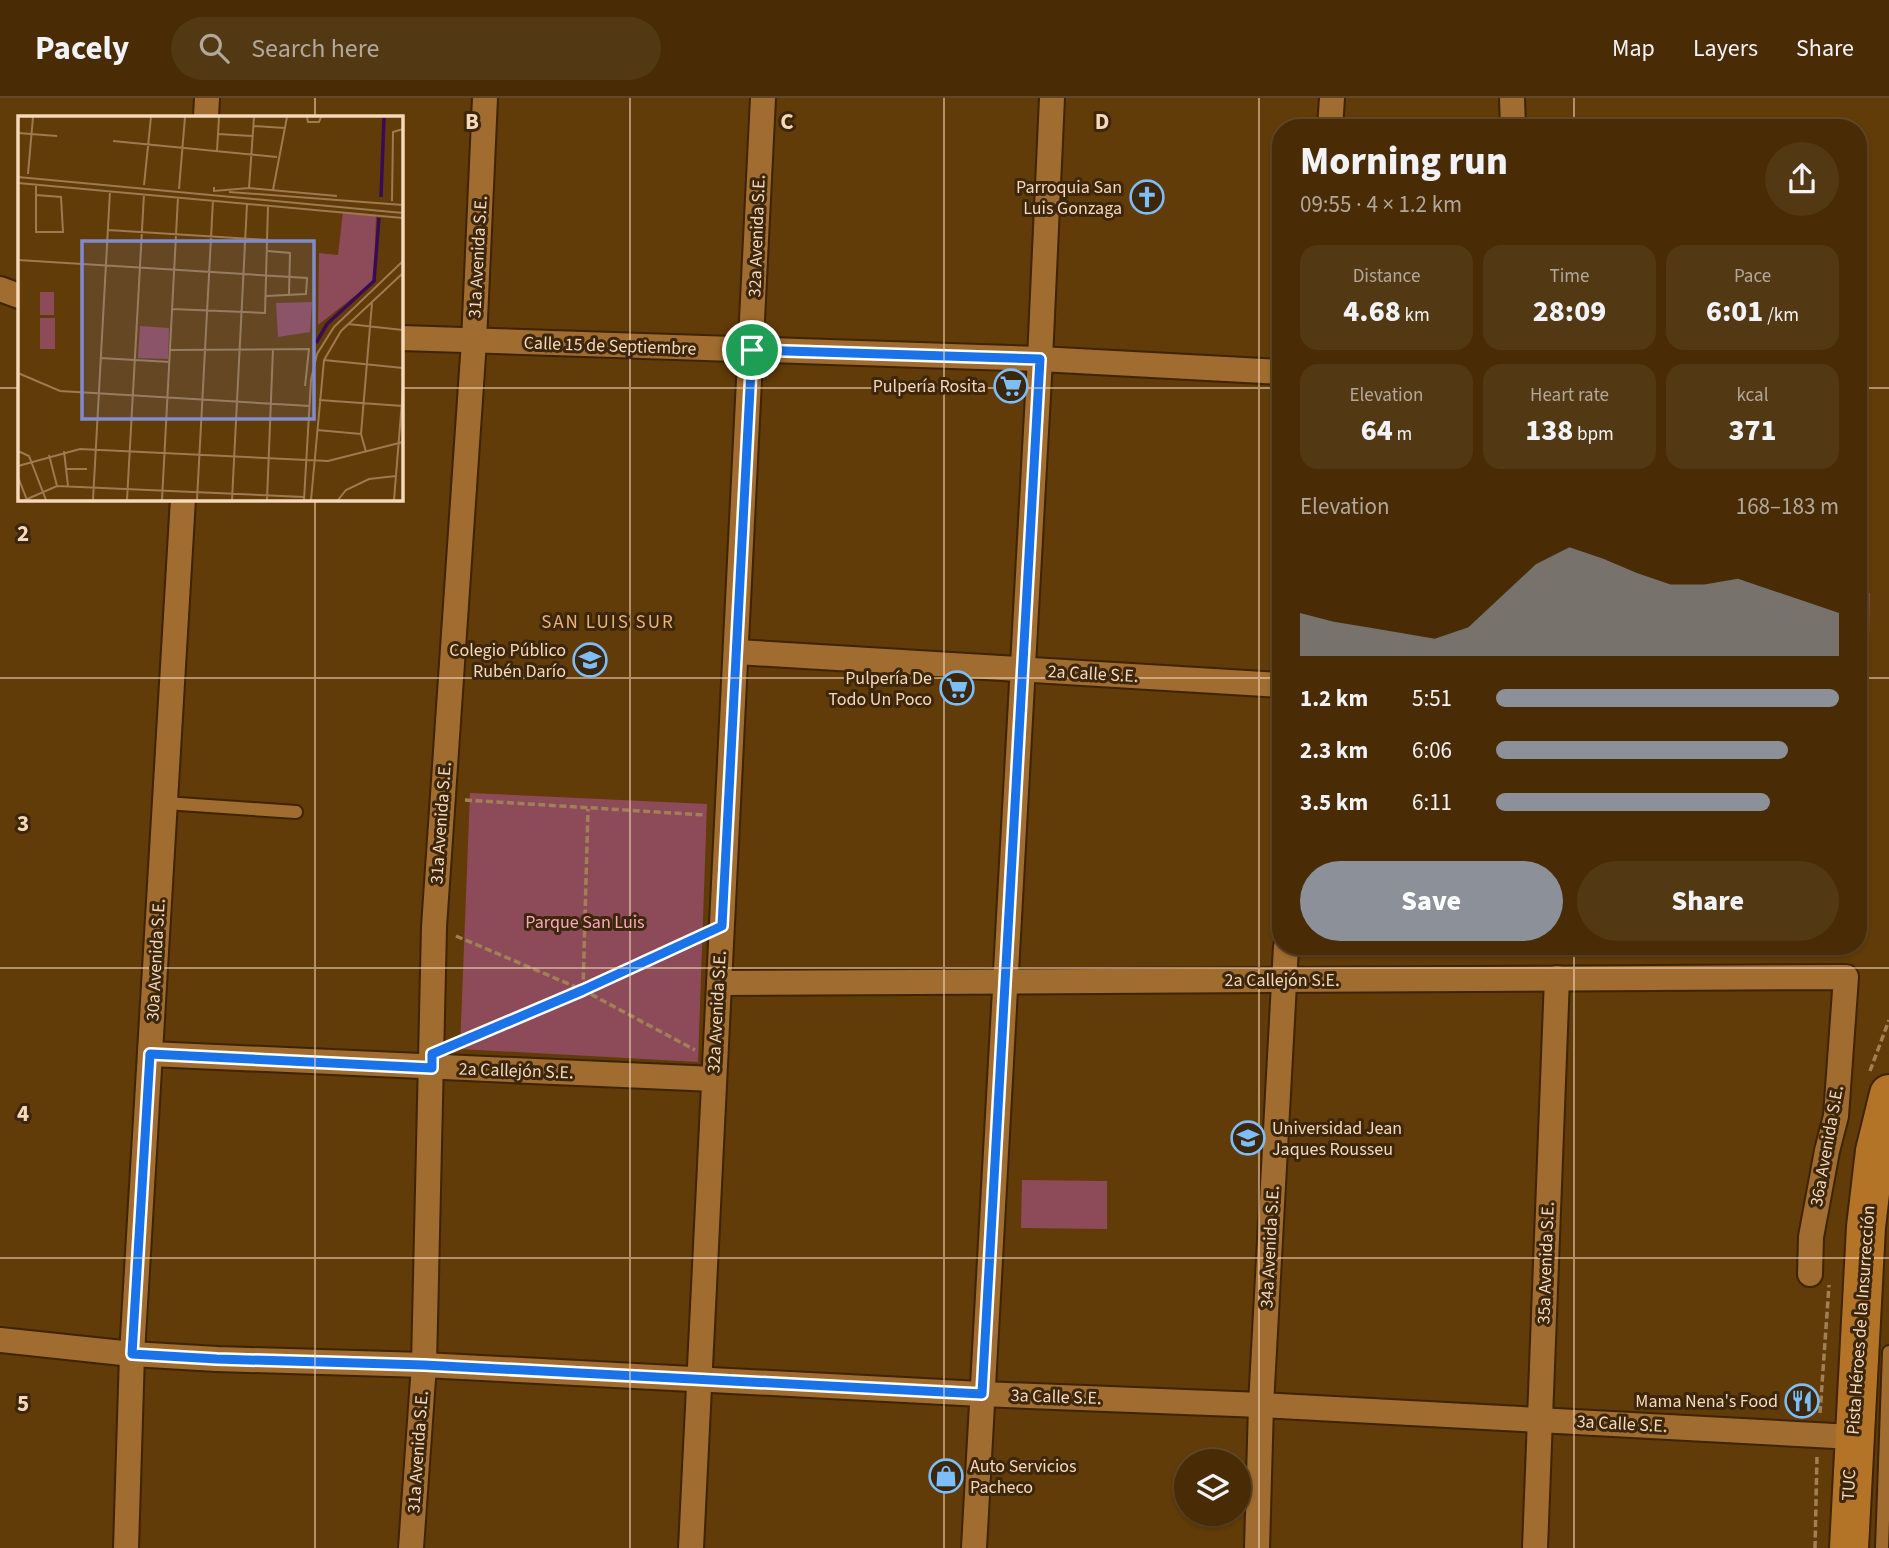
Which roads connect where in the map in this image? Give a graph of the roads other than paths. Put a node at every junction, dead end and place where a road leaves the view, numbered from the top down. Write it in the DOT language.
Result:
graph roads {
  1 [pos="207,98"];
  2 [pos="485,98"];
  3 [pos="763,98"];
  4 [pos="1052,98"];
  5 [pos="1332,98"];
  6 [pos="1512,98"];
  7 [pos="206,116"];
  8 [pos="1331,119"];
  9 [pos="1513,119"];
  10 [pos="0,289"];
  11 [pos="18,296"];
  12 [pos="402,338"];
  13 [pos="474,341"];
  14 [pos="752,350"];
  15 [pos="1040,359"];
  16 [pos="1272,372"];
  17 [pos="183,500"];
  18 [pos="737,652"];
  19 [pos="1022,670"];
  20 [pos="1272,684"];
  21 [pos="165,803"];
  22 [pos="296,812"];
  23 [pos="1286,955"];
  24 [pos="1846,977"];
  25 [pos="1557,978"];
  26 [pos="1284,980"];
  27 [pos="1005,981"];
  28 [pos="719,983"];
  29 [pos="150,1054"];
  30 [pos="432,1061"];
  31 [pos="714,1070"];
  32 [pos="1889,1094"];
  33 [pos="1810,1273"];
  34 [pos="0,1340"];
  35 [pos="1889,1352"];
  36 [pos="132,1354"];
  37 [pos="424,1365"];
  38 [pos="698,1379"];
  39 [pos="982,1394"];
  40 [pos="1261,1405"];
  41 [pos="1540,1419"];
  42 [pos="1853,1437"];
  43 [pos="126,1548"];
  44 [pos="411,1548"];
  45 [pos="691,1548"];
  46 [pos="974,1548"];
  47 [pos="1256,1548"];
  48 [pos="1535,1548"];
  49 [pos="1849,1548"];
  50 [pos="1882,1548"];
  1 -- 7 [label="street"];
  2 -- 13 [label="street, 31a Avenida S.E."];
  3 -- 14 [label="street, 32a Avenida S.E."];
  4 -- 15 [label="street"];
  5 -- 8 [label="street"];
  6 -- 9 [label="street"];
  10 -- 11 [label="street"];
  12 -- 13 [label="street, Calle 15 de Septiembre"];
  13 -- 14 [label="street, Calle 15 de Septiembre"];
  13 -- 30 [label="street, 31a Avenida S.E."];
  14 -- 15 [label="street, Calle 15 de Septiembre"];
  14 -- 18 [label="street, 32a Avenida S.E."];
  15 -- 16 [label="street, Calle 15 de Septiembre"];
  15 -- 19 [label="street"];
  17 -- 21 [label="street, 30a Avenida S.E."];
  18 -- 19 [label="street, 2a Calle S.E."];
  18 -- 28 [label="street, 32a Avenida S.E."];
  19 -- 20 [label="street, 2a Calle S.E."];
  19 -- 27 [label="street"];
  21 -- 22 [label="lane"];
  21 -- 29 [label="street, 30a Avenida S.E."];
  23 -- 26 [label="street, 34a Avenida S.E."];
  24 -- 25 [label="street, 2a Callejón S.E."];
  24 -- 33 [label="street, 36a Avenida S.E."];
  25 -- 26 [label="street, 2a Callejón S.E."];
  25 -- 41 [label="street, 35a Avenida S.E."];
  26 -- 27 [label="street, 2a Callejón S.E."];
  26 -- 40 [label="street, 34a Avenida S.E."];
  27 -- 28 [label="street, 2a Callejón S.E."];
  27 -- 39 [label="street"];
  28 -- 31 [label="street, 32a Avenida S.E."];
  29 -- 30 [label="street, 2a Callejón S.E."];
  29 -- 36 [label="street, 30a Avenida S.E."];
  30 -- 31 [label="street, 2a Callejón S.E."];
  30 -- 37 [label="street, 31a Avenida S.E."];
  31 -- 38 [label="street, 32a Avenida S.E."];
  32 -- 42 [label="main road, Pista Héroes de la Insurrección"];
  34 -- 36 [label="street, 3a Calle S.E."];
  35 -- 50 [label="lane, TUC"];
  36 -- 37 [label="street, 3a Calle S.E."];
  36 -- 43 [label="street, 30a Avenida S.E."];
  37 -- 38 [label="street, 3a Calle S.E."];
  37 -- 44 [label="street, 31a Avenida S.E."];
  38 -- 39 [label="street, 3a Calle S.E."];
  38 -- 45 [label="street, 32a Avenida S.E."];
  39 -- 40 [label="street, 3a Calle S.E."];
  39 -- 46 [label="street"];
  40 -- 41 [label="street, 3a Calle S.E."];
  40 -- 47 [label="street, 34a Avenida S.E."];
  41 -- 42 [label="street, 3a Calle S.E."];
  41 -- 48 [label="street, 35a Avenida S.E."];
  42 -- 49 [label="main road, Pista Héroes de la Insurrección"];
}
